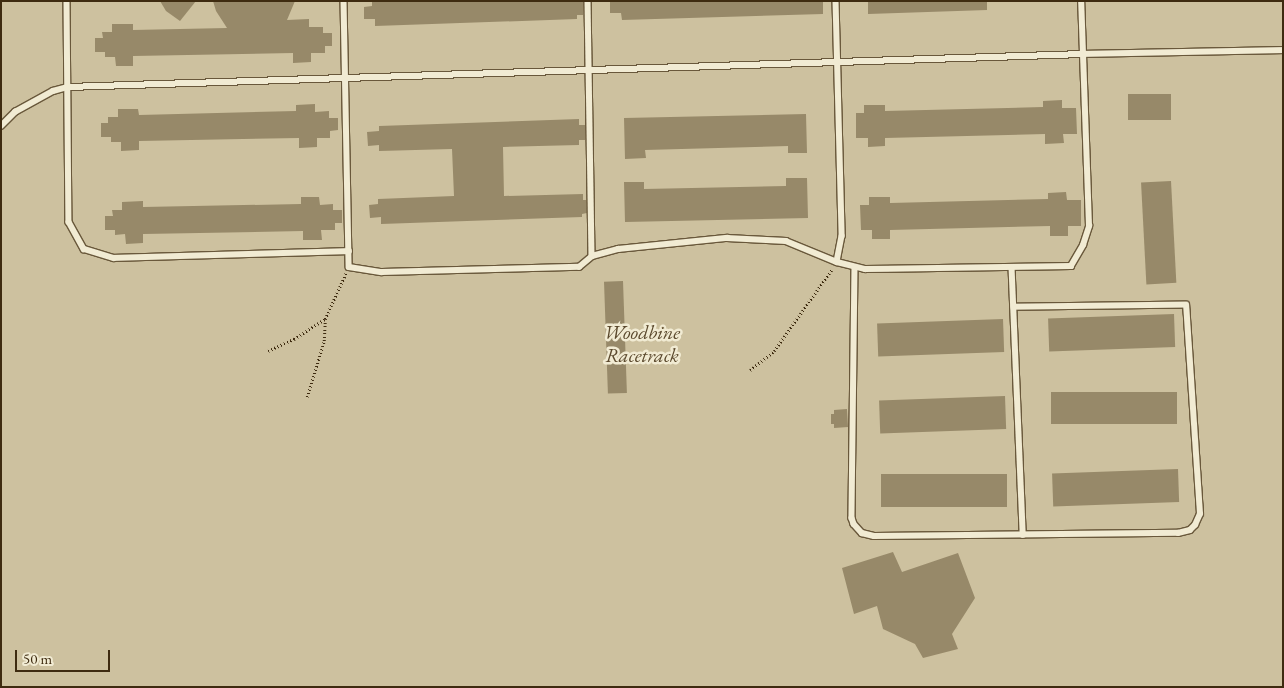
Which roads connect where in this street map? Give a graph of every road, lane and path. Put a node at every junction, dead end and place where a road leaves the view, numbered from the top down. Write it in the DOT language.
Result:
graph roads {
  1 [pos="67,1"];
  2 [pos="344,1"];
  3 [pos="588,1"];
  4 [pos="836,1"];
  5 [pos="1081,1"];
  6 [pos="1283,50"];
  7 [pos="1082,54"];
  8 [pos="837,62"];
  9 [pos="589,69"];
  10 [pos="346,80"];
  11 [pos="68,88"];
  12 [pos="1,126"];
  13 [pos="349,251"];
  14 [pos="592,256"];
  15 [pos="837,262"];
  16 [pos="349,267"];
  17 [pos="855,267"];
  18 [pos="1012,267"];
  19 [pos="1014,307"];
  20 [pos="325,319"];
  21 [pos="268,351"];
  22 [pos="750,370"];
  23 [pos="307,397"];
  24 [pos="1022,535"];
  1 -- 11 [label="lane"];
  2 -- 10 [label="lane"];
  3 -- 9 [label="lane"];
  4 -- 8 [label="lane"];
  5 -- 7 [label="lane"];
  6 -- 7 [label="lane"];
  7 -- 8 [label="lane"];
  7 -- 18 [label="lane"];
  8 -- 9 [label="lane"];
  8 -- 15 [label="lane"];
  9 -- 10 [label="lane"];
  9 -- 14 [label="lane"];
  10 -- 11 [label="lane"];
  10 -- 13 [label="lane"];
  11 -- 12 [label="lane"];
  11 -- 13 [label="lane"];
  13 -- 16 [label="lane"];
  14 -- 15 [label="lane"];
  14 -- 16 [label="lane"];
  15 -- 17 [label="lane"];
  15 -- 22 [label="path"];
  16 -- 20 [label="path"];
  17 -- 18 [label="lane"];
  17 -- 24 [label="lane"];
  18 -- 19 [label="lane"];
  19 -- 24 [label="lane"];
  19 -- 24 [label="lane"];
  20 -- 21 [label="path"];
  20 -- 23 [label="path"];
}
